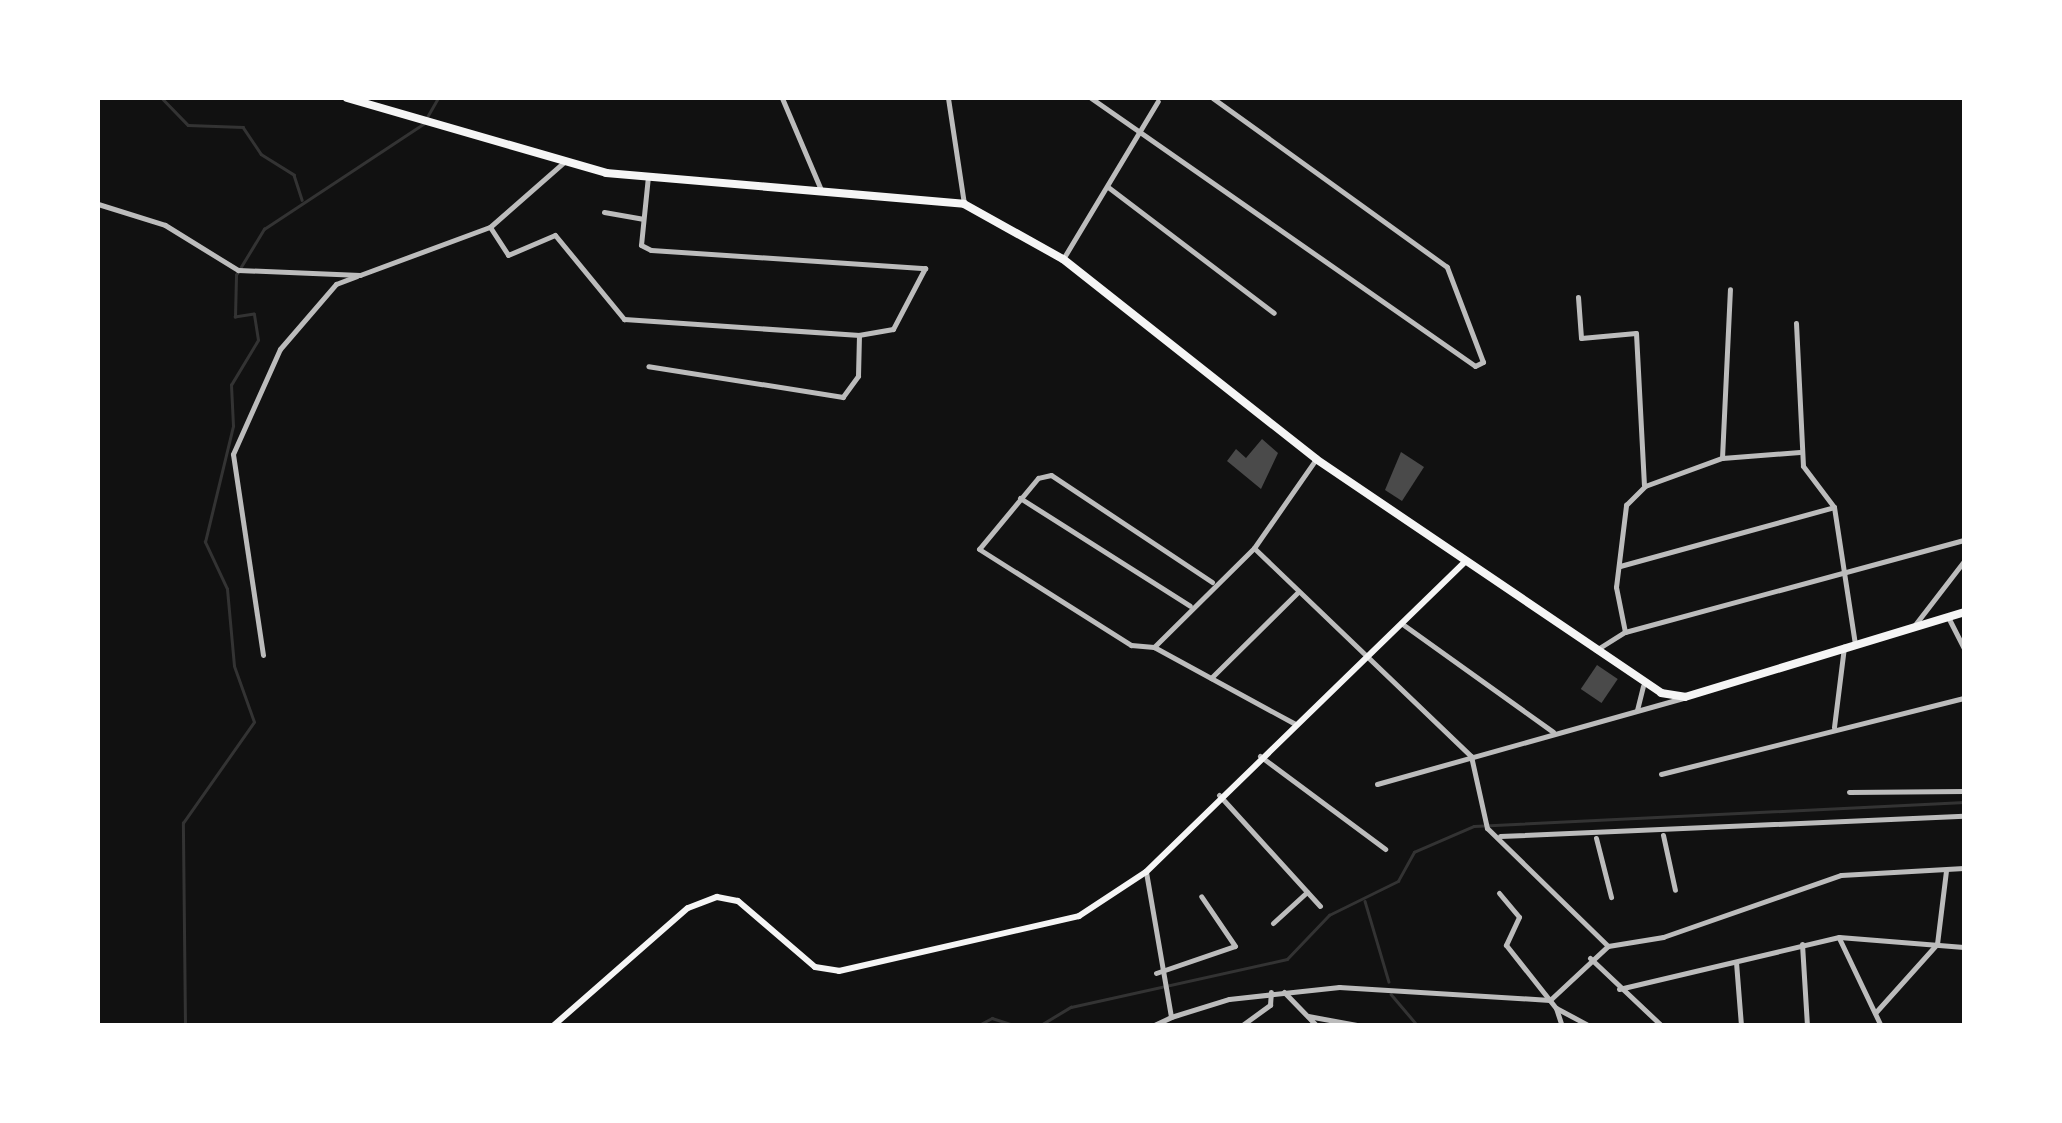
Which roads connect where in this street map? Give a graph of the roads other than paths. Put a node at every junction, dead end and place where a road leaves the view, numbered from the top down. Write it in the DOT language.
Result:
graph roads {
  1 [pos="347,98"];
  2 [pos="782,98"];
  3 [pos="948,98"];
  4 [pos="1091,98"];
  5 [pos="1158,98"];
  6 [pos="1212,98"];
  7 [pos="368,100"];
  8 [pos="1142,129"];
  9 [pos="564,162"];
  10 [pos="648,176"];
  11 [pos="1108,188"];
  12 [pos="821,190"];
  13 [pos="98,204"];
  14 [pos="964,204"];
  15 [pos="604,212"];
  16 [pos="642,219"];
  17 [pos="490,227"];
  18 [pos="1063,259"];
  19 [pos="360,275"];
  20 [pos="1730,288"];
  21 [pos="1578,297"];
  22 [pos="1274,313"];
  23 [pos="1796,323"];
  24 [pos="859,335"];
  25 [pos="648,366"];
  26 [pos="1802,452"];
  27 [pos="1316,458"];
  28 [pos="1722,458"];
  29 [pos="1644,486"];
  30 [pos="1020,498"];
  31 [pos="1834,507"];
  32 [pos="1964,540"];
  33 [pos="1254,548"];
  34 [pos="1964,561"];
  35 [pos="1465,562"];
  36 [pos="1620,566"];
  37 [pos="1845,570"];
  38 [pos="1212,582"];
  39 [pos="1298,592"];
  40 [pos="1190,606"];
  41 [pos="1964,612"];
  42 [pos="1948,616"];
  43 [pos="1401,624"];
  44 [pos="1912,628"];
  45 [pos="1625,632"];
  46 [pos="1854,644"];
  47 [pos="1154,646"];
  48 [pos="1844,647"];
  49 [pos="1964,650"];
  50 [pos="1594,652"];
  51 [pos="263,655"];
  52 [pos="1368,656"];
  53 [pos="1211,678"];
  54 [pos="1643,686"];
  55 [pos="1685,698"];
  56 [pos="1964,698"];
  57 [pos="1637,710"];
  58 [pos="1296,724"];
  59 [pos="1834,728"];
  60 [pos="1553,732"];
  61 [pos="1260,756"];
  62 [pos="1472,756"];
  63 [pos="1660,774"];
  64 [pos="1377,784"];
  65 [pos="1964,791"];
  66 [pos="1849,792"];
  67 [pos="1219,795"];
  68 [pos="1964,816"];
  69 [pos="1663,835"];
  70 [pos="1500,836"];
  71 [pos="1596,838"];
  72 [pos="1386,849"];
  73 [pos="1964,868"];
  74 [pos="1946,871"];
  75 [pos="1146,872"];
  76 [pos="1675,890"];
  77 [pos="1307,892"];
  78 [pos="1499,893"];
  79 [pos="1201,896"];
  80 [pos="1611,897"];
  81 [pos="1320,906"];
  82 [pos="1273,923"];
  83 [pos="1839,937"];
  84 [pos="1802,944"];
  85 [pos="1937,944"];
  86 [pos="1608,946"];
  87 [pos="1964,947"];
  88 [pos="1590,958"];
  89 [pos="1736,962"];
  90 [pos="1156,972"];
  91 [pos="1619,990"];
  92 [pos="1271,992"];
  93 [pos="1284,992"];
  94 [pos="1550,1000"];
  95 [pos="1556,1008"];
  96 [pos="1875,1012"];
  97 [pos="1308,1016"];
  98 [pos="1171,1018"];
  99 [pos="553,1026"];
  100 [pos="1152,1026"];
  101 [pos="1240,1026"];
  102 [pos="1316,1026"];
  103 [pos="1362,1026"];
  104 [pos="1562,1026"];
  105 [pos="1590,1026"];
  106 [pos="1662,1026"];
  107 [pos="1741,1026"];
  108 [pos="1807,1026"];
  109 [pos="1881,1026"];
  1 -- 7 [label="main road"];
  2 -- 12 [label="street"];
  3 -- 14 [label="street"];
  4 -- 8 [label="street"];
  5 -- 8 [label="street"];
  6 -- 8 [label="street"];
  7 -- 9 [label="main road"];
  8 -- 11 [label="street"];
  9 -- 10 [label="main road"];
  9 -- 17 [label="street"];
  10 -- 12 [label="main road"];
  10 -- 16 [label="street"];
  11 -- 18 [label="street"];
  11 -- 22 [label="street"];
  12 -- 14 [label="main road"];
  13 -- 19 [label="street"];
  14 -- 18 [label="main road"];
  15 -- 16 [label="street"];
  16 -- 24 [label="street"];
  17 -- 19 [label="street"];
  17 -- 24 [label="street"];
  18 -- 27 [label="main road"];
  19 -- 51 [label="street"];
  20 -- 28 [label="street"];
  21 -- 29 [label="street"];
  23 -- 26 [label="street"];
  24 -- 25 [label="street"];
  26 -- 28 [label="street"];
  26 -- 31 [label="street"];
  27 -- 33 [label="street"];
  27 -- 35 [label="main road"];
  28 -- 29 [label="street"];
  29 -- 36 [label="street"];
  30 -- 38 [label="street"];
  30 -- 40 [label="street"];
  30 -- 47 [label="street"];
  31 -- 36 [label="street"];
  31 -- 37 [label="street"];
  32 -- 37 [label="street"];
  33 -- 38 [label="street"];
  33 -- 39 [label="street"];
  34 -- 44 [label="street"];
  35 -- 43 [label="main road"];
  35 -- 50 [label="main road"];
  36 -- 45 [label="street"];
  37 -- 45 [label="street"];
  37 -- 46 [label="street"];
  38 -- 40 [label="street"];
  39 -- 52 [label="street"];
  39 -- 53 [label="street"];
  40 -- 47 [label="street"];
  41 -- 42 [label="main road"];
  42 -- 44 [label="main road"];
  42 -- 49 [label="street"];
  43 -- 52 [label="main road"];
  43 -- 60 [label="street"];
  44 -- 46 [label="main road"];
  45 -- 50 [label="street"];
  46 -- 48 [label="main road"];
  47 -- 53 [label="street"];
  48 -- 55 [label="main road"];
  48 -- 59 [label="street"];
  50 -- 54 [label="main road"];
  52 -- 58 [label="main road"];
  52 -- 62 [label="street"];
  53 -- 58 [label="street"];
  54 -- 55 [label="main road"];
  54 -- 57 [label="street"];
  55 -- 57 [label="street"];
  56 -- 59 [label="street"];
  57 -- 60 [label="street"];
  58 -- 61 [label="main road"];
  59 -- 63 [label="street"];
  60 -- 62 [label="street"];
  61 -- 67 [label="main road"];
  61 -- 72 [label="street"];
  62 -- 64 [label="street"];
  62 -- 70 [label="street"];
  65 -- 66 [label="street"];
  67 -- 75 [label="main road"];
  67 -- 77 [label="street"];
  68 -- 69 [label="street"];
  69 -- 71 [label="street"];
  69 -- 76 [label="street"];
  70 -- 71 [label="street"];
  70 -- 86 [label="street"];
  71 -- 80 [label="street"];
  73 -- 74 [label="street"];
  74 -- 85 [label="street"];
  74 -- 86 [label="street"];
  75 -- 90 [label="street"];
  75 -- 99 [label="main road"];
  77 -- 81 [label="street"];
  77 -- 82 [label="street"];
  78 -- 94 [label="street"];
  79 -- 90 [label="street"];
  83 -- 84 [label="street"];
  83 -- 85 [label="street"];
  83 -- 96 [label="street"];
  84 -- 89 [label="street"];
  84 -- 108 [label="street"];
  85 -- 87 [label="street"];
  85 -- 96 [label="street"];
  86 -- 88 [label="street"];
  88 -- 91 [label="street"];
  88 -- 94 [label="street"];
  89 -- 91 [label="street"];
  89 -- 107 [label="street"];
  90 -- 98 [label="street"];
  91 -- 106 [label="street"];
  92 -- 93 [label="street"];
  92 -- 98 [label="street"];
  92 -- 101 [label="street"];
  93 -- 94 [label="street"];
  93 -- 97 [label="street"];
  94 -- 95 [label="street"];
  95 -- 104 [label="street"];
  95 -- 105 [label="street"];
  96 -- 109 [label="street"];
  97 -- 102 [label="street"];
  97 -- 103 [label="street"];
  98 -- 100 [label="street"];
}
